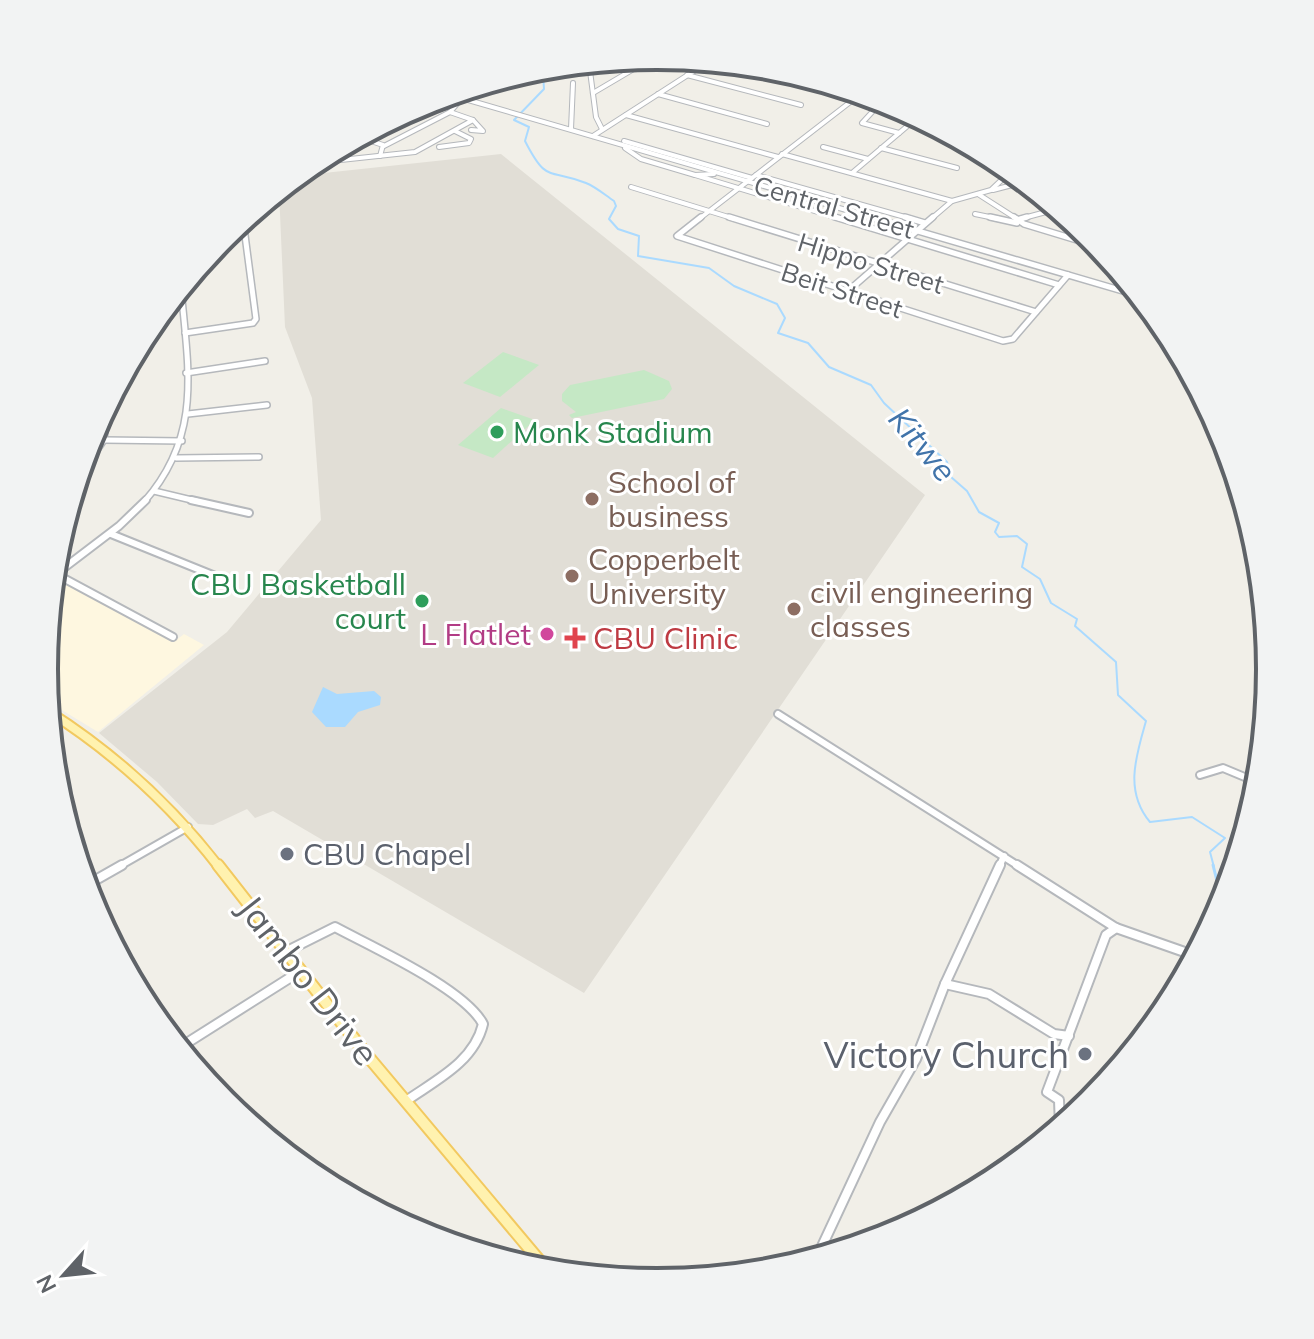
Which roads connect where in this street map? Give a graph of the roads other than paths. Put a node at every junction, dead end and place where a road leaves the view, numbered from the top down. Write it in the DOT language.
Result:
graph roads {
  1 [pos="630,71"];
  2 [pos="692,72"];
  3 [pos="591,75"];
  4 [pos="687,75"];
  5 [pos="573,83"];
  6 [pos="593,93"];
  7 [pos="658,94"];
  8 [pos="470,100"];
  9 [pos="850,102"];
  10 [pos="456,105"];
  11 [pos="801,105"];
  12 [pos="873,111"];
  13 [pos="450,112"];
  14 [pos="626,115"];
  15 [pos="473,120"];
  16 [pos="767,124"];
  17 [pos="909,126"];
  18 [pos="571,129"];
  19 [pos="602,129"];
  20 [pos="471,130"];
  21 [pos="455,131"];
  22 [pos="899,133"];
  23 [pos="593,136"];
  24 [pos="373,142"];
  25 [pos="613,142"];
  26 [pos="621,145"];
  27 [pos="384,146"];
  28 [pos="439,147"];
  29 [pos="823,147"];
  30 [pos="881,148"];
  31 [pos="649,153"];
  32 [pos="780,155"];
  33 [pos="380,156"];
  34 [pos="346,158"];
  35 [pos="641,159"];
  36 [pos="671,159"];
  37 [pos="868,159"];
  38 [pos="661,165"];
  39 [pos="957,168"];
  40 [pos="852,173"];
  41 [pos="723,174"];
  42 [pos="695,175"];
  43 [pos="751,178"];
  44 [pos="1002,180"];
  45 [pos="1010,185"];
  46 [pos="631,187"];
  47 [pos="737,189"];
  48 [pos="991,190"];
  49 [pos="978,194"];
  50 [pos="952,201"];
  51 [pos="707,212"];
  52 [pos="1044,213"];
  53 [pos="975,214"];
  54 [pos="1017,220"];
  55 [pos="925,223"];
  56 [pos="1024,224"];
  57 [pos="917,231"];
  58 [pos="245,235"];
  59 [pos="1074,239"];
  60 [pos="908,240"];
  61 [pos="880,266"];
  62 [pos="1068,275"];
  63 [pos="1059,285"];
  64 [pos="1119,290"];
  65 [pos="848,291"];
  66 [pos="183,304"];
  67 [pos="1036,312"];
  68 [pos="185,333"];
  69 [pos="265,361"];
  70 [pos="186,373"];
  71 [pos="267,405"];
  72 [pos="188,414"];
  73 [pos="104,440"];
  74 [pos="182,441"];
  75 [pos="259,457"];
  76 [pos="176,458"];
  77 [pos="154,491"];
  78 [pos="249,513"];
  79 [pos="111,534"];
  80 [pos="68,565"];
  81 [pos="65,579"];
  82 [pos="225,580"];
  83 [pos="173,637"];
  84 [pos="778,714"];
  85 [pos="60,719"];
  86 [pos="1200,775"];
  87 [pos="1246,777"];
  88 [pos="188,827"];
  89 [pos="1004,856"];
  90 [pos="97,879"];
  91 [pos="1116,928"];
  92 [pos="284,952"];
  93 [pos="1185,952"];
  94 [pos="299,972"];
  95 [pos="945,984"];
  96 [pos="1069,1036"];
  97 [pos="189,1042"];
  98 [pos="406,1101"];
  99 [pos="1059,1113"];
  100 [pos="823,1245"];
  101 [pos="536,1256"];
  1 -- 6 [label="street"];
  2 -- 4 [label="street"];
  3 -- 6 [label="street"];
  4 -- 7 [label="street"];
  4 -- 11 [label="street"];
  5 -- 18 [label="street"];
  6 -- 19 [label="street"];
  7 -- 14 [label="street"];
  7 -- 16 [label="street"];
  8 -- 18 [label="street, Central Street"];
  9 -- 32 [label="street"];
  10 -- 13 [label="street"];
  12 -- 22 [label="street"];
  13 -- 15 [label="street"];
  13 -- 27 [label="street"];
  14 -- 19 [label="street"];
  14 -- 32 [label="street"];
  15 -- 20 [label="street"];
  15 -- 21 [label="street"];
  17 -- 22 [label="street"];
  18 -- 23 [label="street, Central Street"];
  19 -- 23 [label="street"];
  21 -- 28 [label="street"];
  21 -- 33 [label="street"];
  22 -- 30 [label="street"];
  23 -- 25 [label="street, Central Street"];
  24 -- 27 [label="street"];
  25 -- 26 [label="street, Central Street"];
  25 -- 43 [label="street"];
  26 -- 31 [label="street, Central Street"];
  26 -- 35 [label="street"];
  27 -- 33 [label="street"];
  29 -- 37 [label="street"];
  30 -- 37 [label="street"];
  30 -- 39 [label="street"];
  31 -- 35 [label="street"];
  31 -- 36 [label="street, Central Street"];
  32 -- 40 [label="street"];
  32 -- 43 [label="street"];
  33 -- 34 [label="street"];
  35 -- 38 [label="street"];
  36 -- 38 [label="street"];
  36 -- 41 [label="street, Central Street"];
  37 -- 40 [label="street"];
  38 -- 42 [label="street"];
  40 -- 50 [label="street"];
  41 -- 42 [label="street"];
  41 -- 43 [label="street, Central Street"];
  42 -- 47 [label="street"];
  43 -- 47 [label="street"];
  43 -- 55 [label="street"];
  43 -- 57 [label="street, Central Street"];
  44 -- 48 [label="street"];
  45 -- 48 [label="street"];
  46 -- 51 [label="street, Hippo Street"];
  47 -- 51 [label="street"];
  47 -- 60 [label="street"];
  48 -- 49 [label="street"];
  49 -- 50 [label="street"];
  49 -- 54 [label="street"];
  50 -- 55 [label="street"];
  51 -- 61 [label="street, Hippo Street"];
  51 -- 65 [label="street, Beit Street"];
  52 -- 54 [label="street"];
  53 -- 56 [label="street"];
  54 -- 56 [label="street"];
  55 -- 57 [label="street"];
  56 -- 59 [label="street"];
  57 -- 60 [label="street"];
  57 -- 62 [label="street, Central Street"];
  58 -- 68 [label="street"];
  60 -- 61 [label="street"];
  60 -- 63 [label="street"];
  61 -- 65 [label="street"];
  61 -- 67 [label="street, Hippo Street"];
  62 -- 63 [label="street"];
  62 -- 64 [label="street, Central Street"];
  63 -- 67 [label="street"];
  65 -- 67 [label="street, Beit Street"];
  66 -- 68 [label="street"];
  68 -- 70 [label="street"];
  69 -- 70 [label="street"];
  70 -- 72 [label="street"];
  71 -- 72 [label="street"];
  72 -- 74 [label="street"];
  73 -- 74 [label="street"];
  74 -- 76 [label="street"];
  75 -- 76 [label="street"];
  76 -- 77 [label="street"];
  77 -- 78 [label="street"];
  77 -- 79 [label="street"];
  79 -- 80 [label="street"];
  79 -- 82 [label="street"];
  81 -- 83 [label="street"];
  84 -- 89 [label="street"];
  85 -- 88 [label="main road, Jambo Drive"];
  86 -- 87 [label="street"];
  88 -- 90 [label="street"];
  88 -- 92 [label="main road, Jambo Drive"];
  89 -- 91 [label="street"];
  89 -- 95 [label="street"];
  91 -- 93 [label="street"];
  91 -- 96 [label="street"];
  92 -- 94 [label="main road, Jambo Drive"];
  92 -- 98 [label="street"];
  94 -- 97 [label="street"];
  94 -- 98 [label="main road, Jambo Drive"];
  95 -- 96 [label="street"];
  95 -- 100 [label="street"];
  96 -- 99 [label="street"];
  98 -- 101 [label="main road, Jambo Drive"];
}
